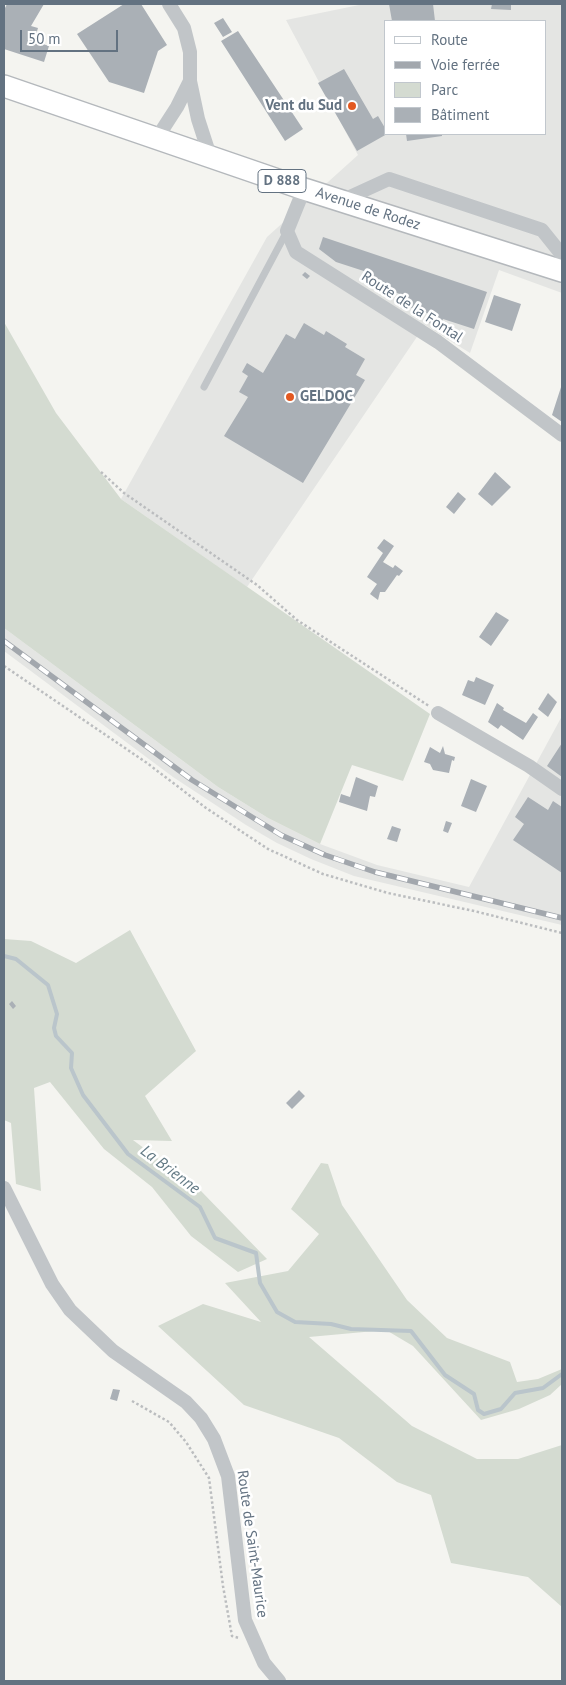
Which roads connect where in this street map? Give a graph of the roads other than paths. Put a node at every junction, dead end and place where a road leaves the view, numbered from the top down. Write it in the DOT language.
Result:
graph roads {
  1 [pos="169,4"];
  2 [pos="190,81"];
  3 [pos="4,86"];
  4 [pos="158,138"];
  5 [pos="210,156"];
  6 [pos="304,189"];
  7 [pos="341,200"];
  8 [pos="287,231"];
  9 [pos="562,254"];
  10 [pos="562,271"];
  11 [pos="204,387"];
  12 [pos="562,435"];
  13 [pos="438,713"];
  14 [pos="562,789"];
  15 [pos="4,1188"];
  16 [pos="279,1681"];
  1 -- 2 [label="street"];
  2 -- 4 [label="street"];
  2 -- 5 [label="street"];
  3 -- 4 [label="main road, Avenue de Rodez / D 888"];
  4 -- 5 [label="main road, Avenue de Rodez / D 888"];
  5 -- 6 [label="main road, Avenue de Rodez / D 888"];
  6 -- 7 [label="main road, Avenue de Rodez / D 888"];
  6 -- 8 [label="street"];
  7 -- 9 [label="street"];
  7 -- 10 [label="main road, Avenue de Rodez / D 888"];
  8 -- 11 [label="lane"];
  8 -- 12 [label="street, Route de la Fontal"];
  13 -- 14 [label="street"];
  15 -- 16 [label="street, Route de Saint-Maurice"];
}
